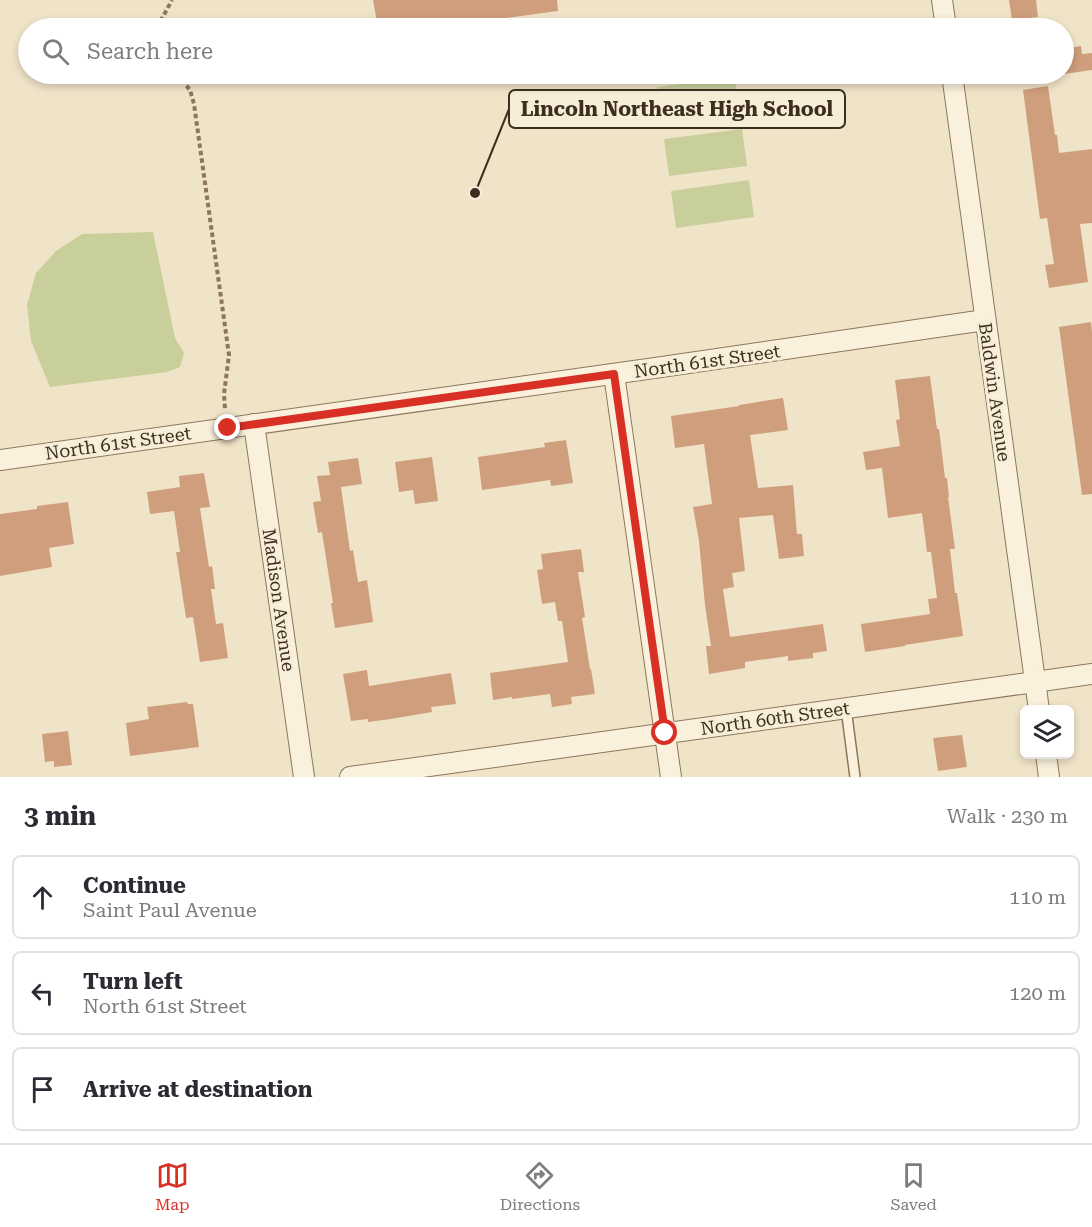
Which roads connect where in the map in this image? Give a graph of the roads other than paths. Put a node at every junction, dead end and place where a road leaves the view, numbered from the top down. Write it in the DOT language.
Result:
graph roads {
  1 [pos="942,0"];
  2 [pos="945,18"];
  3 [pos="953,84"];
  4 [pos="986,320"];
  5 [pos="614,374"];
  6 [pos="254,423"];
  7 [pos="0,460"];
  8 [pos="1092,674"];
  9 [pos="1035,681"];
  10 [pos="1039,705"];
  11 [pos="846,708"];
  12 [pos="665,733"];
  13 [pos="1047,759"];
  14 [pos="303,777"];
  15 [pos="350,777"];
  16 [pos="671,777"];
  17 [pos="855,777"];
  18 [pos="1049,777"];
  1 -- 2 [label="street"];
  3 -- 4 [label="street, Baldwin Avenue"];
  4 -- 5 [label="street, North 61st Street"];
  4 -- 9 [label="street, Baldwin Avenue"];
  5 -- 6 [label="street, North 61st Street"];
  5 -- 12 [label="street"];
  6 -- 7 [label="street, North 61st Street"];
  6 -- 14 [label="street, Madison Avenue"];
  8 -- 9 [label="street, North 60th Street"];
  9 -- 10 [label="street, Baldwin Avenue"];
  9 -- 11 [label="street, North 60th Street"];
  11 -- 12 [label="street, North 60th Street"];
  11 -- 17 [label="lane"];
  12 -- 15 [label="street, North 60th Street"];
  12 -- 16 [label="street"];
  13 -- 18 [label="street"];
}
